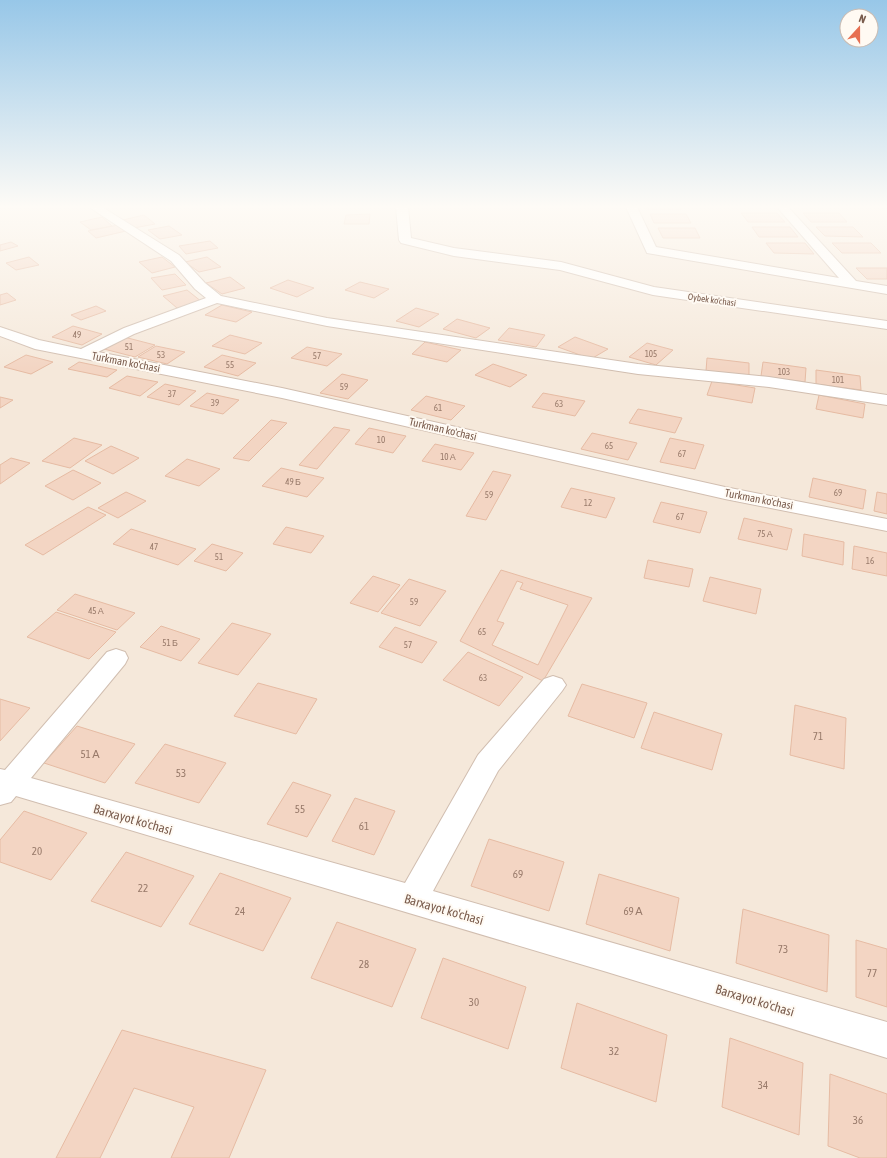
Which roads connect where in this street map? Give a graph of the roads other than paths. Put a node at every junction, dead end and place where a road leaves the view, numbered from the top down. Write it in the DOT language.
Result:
graph roads {
  1 [pos="178,261"];
  2 [pos="518,261"];
  3 [pos="717,261"];
  4 [pos="831,261"];
  5 [pos="852,284"];
  6 [pos="887,290"];
  7 [pos="216,299"];
  8 [pos="887,325"];
  9 [pos="0,331"];
  10 [pos="84,353"];
  11 [pos="887,400"];
  12 [pos="887,525"];
  13 [pos="116,658"];
  14 [pos="553,685"];
  15 [pos="3,786"];
  16 [pos="412,900"];
  17 [pos="887,1040"];
  1 -- 7 [label="street"];
  2 -- 8 [label="street, Oybek ko'chasi"];
  3 -- 5 [label="street"];
  4 -- 5 [label="street"];
  5 -- 6 [label="street"];
  7 -- 10 [label="street"];
  7 -- 11 [label="street"];
  9 -- 10 [label="street, Turkman ko'chasi"];
  10 -- 12 [label="street, Turkman ko'chasi"];
  13 -- 15 [label="street"];
  14 -- 16 [label="street"];
  15 -- 16 [label="street, Barxayot ko'chasi"];
  16 -- 17 [label="street, Barxayot ko'chasi"];
}
